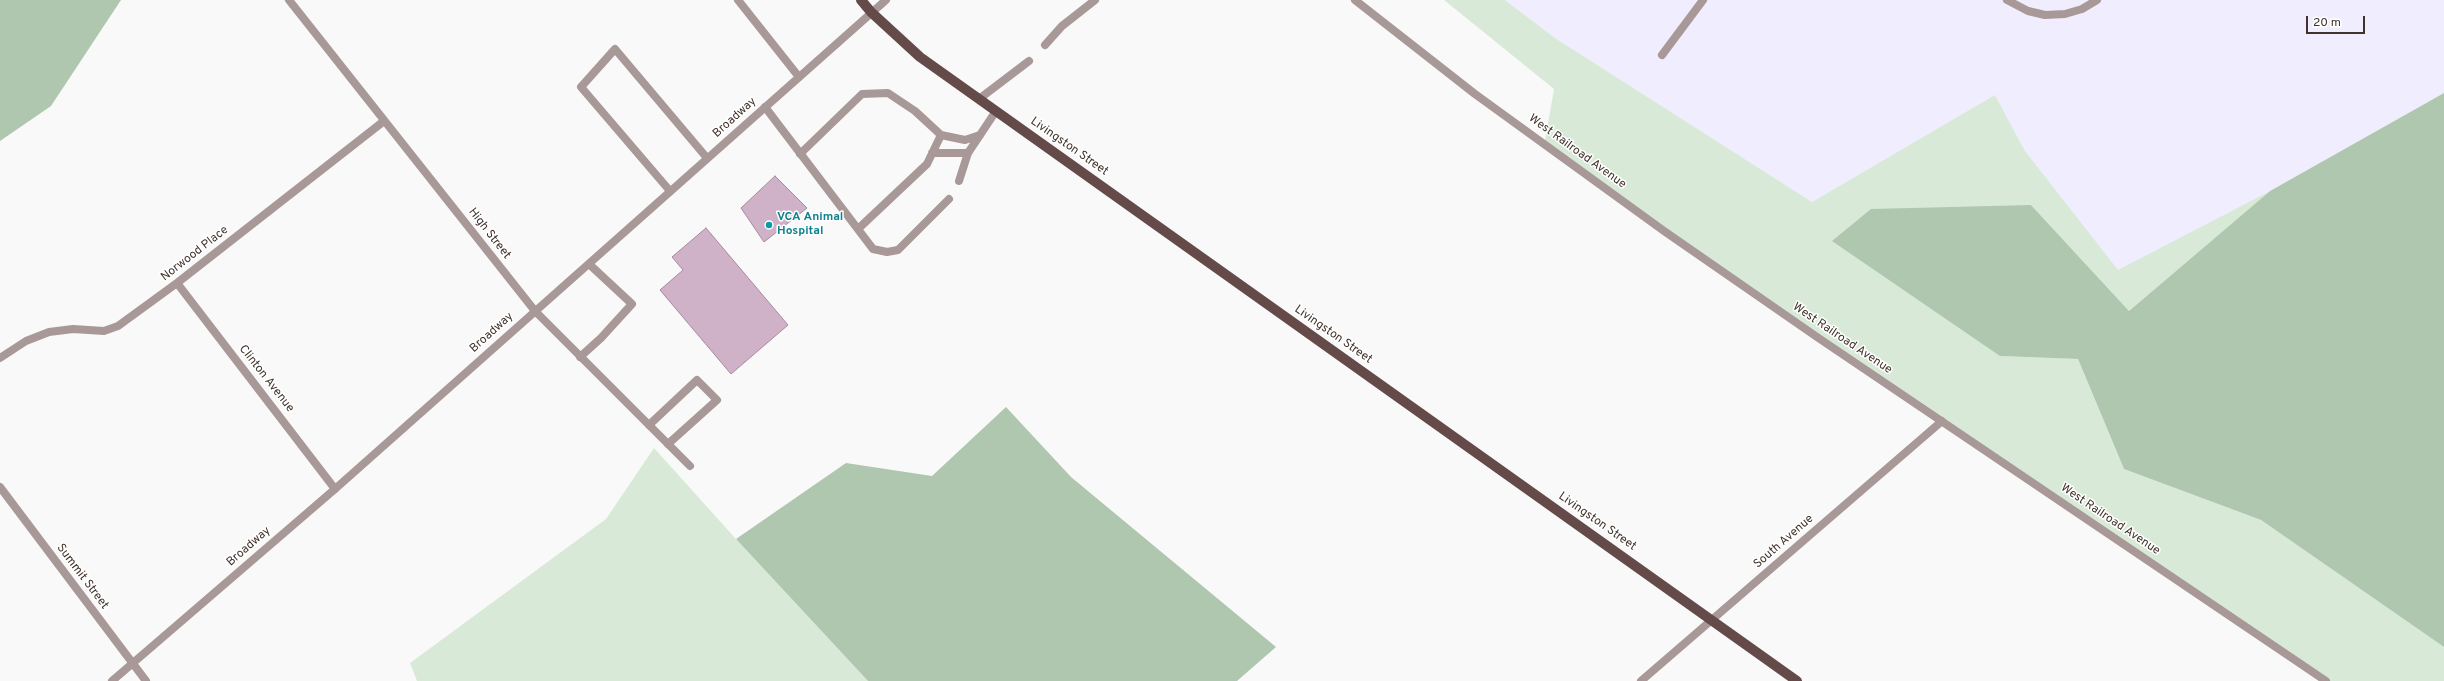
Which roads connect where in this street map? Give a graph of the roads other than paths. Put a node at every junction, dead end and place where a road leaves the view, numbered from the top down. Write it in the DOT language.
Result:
graph roads {
  1 [pos="288,0"];
  2 [pos="738,0"];
  3 [pos="861,0"];
  4 [pos="886,0"];
  5 [pos="1094,0"];
  6 [pos="1356,0"];
  7 [pos="1703,0"];
  8 [pos="2007,0"];
  9 [pos="2098,0"];
  10 [pos="871,12"];
  11 [pos="1046,45"];
  12 [pos="1662,55"];
  13 [pos="1029,61"];
  14 [pos="799,76"];
  15 [pos="979,99"];
  16 [pos="765,107"];
  17 [pos="996,111"];
  18 [pos="384,121"];
  19 [pos="941,135"];
  20 [pos="980,135"];
  21 [pos="932,153"];
  22 [pos="968,153"];
  23 [pos="800,154"];
  24 [pos="707,158"];
  25 [pos="959,181"];
  26 [pos="670,191"];
  27 [pos="949,199"];
  28 [pos="858,229"];
  29 [pos="589,264"];
  30 [pos="177,283"];
  31 [pos="535,311"];
  32 [pos="580,357"];
  33 [pos="0,358"];
  34 [pos="1942,421"];
  35 [pos="649,425"];
  36 [pos="668,444"];
  37 [pos="690,466"];
  38 [pos="0,487"];
  39 [pos="335,489"];
  40 [pos="1712,620"];
  41 [pos="132,663"];
  42 [pos="112,681"];
  43 [pos="146,681"];
  44 [pos="1641,681"];
  45 [pos="1797,681"];
  46 [pos="2326,681"];
  1 -- 18 [label="street, High Street"];
  2 -- 14 [label="street"];
  3 -- 10 [label="main road, Livingston Street"];
  4 -- 10 [label="street, Broadway"];
  5 -- 11 [label="street"];
  6 -- 34 [label="street, West Railroad Avenue"];
  7 -- 12 [label="street"];
  8 -- 9 [label="street"];
  10 -- 14 [label="street, Broadway"];
  10 -- 15 [label="main road, Livingston Street"];
  13 -- 15 [label="street"];
  14 -- 16 [label="street, Broadway"];
  15 -- 17 [label="main road, Livingston Street"];
  16 -- 23 [label="street"];
  16 -- 24 [label="street, Broadway"];
  17 -- 20 [label="street"];
  17 -- 40 [label="main road, Livingston Street"];
  18 -- 30 [label="street, Norwood Place"];
  18 -- 31 [label="street, High Street"];
  19 -- 20 [label="street"];
  19 -- 21 [label="street"];
  19 -- 23 [label="street"];
  20 -- 22 [label="street"];
  21 -- 22 [label="street"];
  21 -- 28 [label="street"];
  22 -- 25 [label="street"];
  23 -- 28 [label="street"];
  24 -- 26 [label="street, Broadway"];
  24 -- 26 [label="street"];
  26 -- 29 [label="street, Broadway"];
  27 -- 28 [label="street"];
  29 -- 31 [label="street, Broadway"];
  29 -- 32 [label="street"];
  30 -- 33 [label="street, Norwood Place"];
  30 -- 39 [label="street, Clinton Avenue"];
  31 -- 32 [label="street, High Street"];
  31 -- 39 [label="street, Broadway"];
  32 -- 35 [label="street, High Street"];
  34 -- 40 [label="street, South Avenue"];
  34 -- 46 [label="street, West Railroad Avenue"];
  35 -- 36 [label="street, High Street"];
  35 -- 36 [label="street"];
  36 -- 37 [label="street, High Street"];
  38 -- 41 [label="street, Summit Street"];
  39 -- 41 [label="street, Broadway"];
  40 -- 44 [label="street, South Avenue"];
  40 -- 45 [label="main road, Livingston Street"];
  41 -- 42 [label="street, Broadway"];
  41 -- 43 [label="street, Summit Street"];
}
